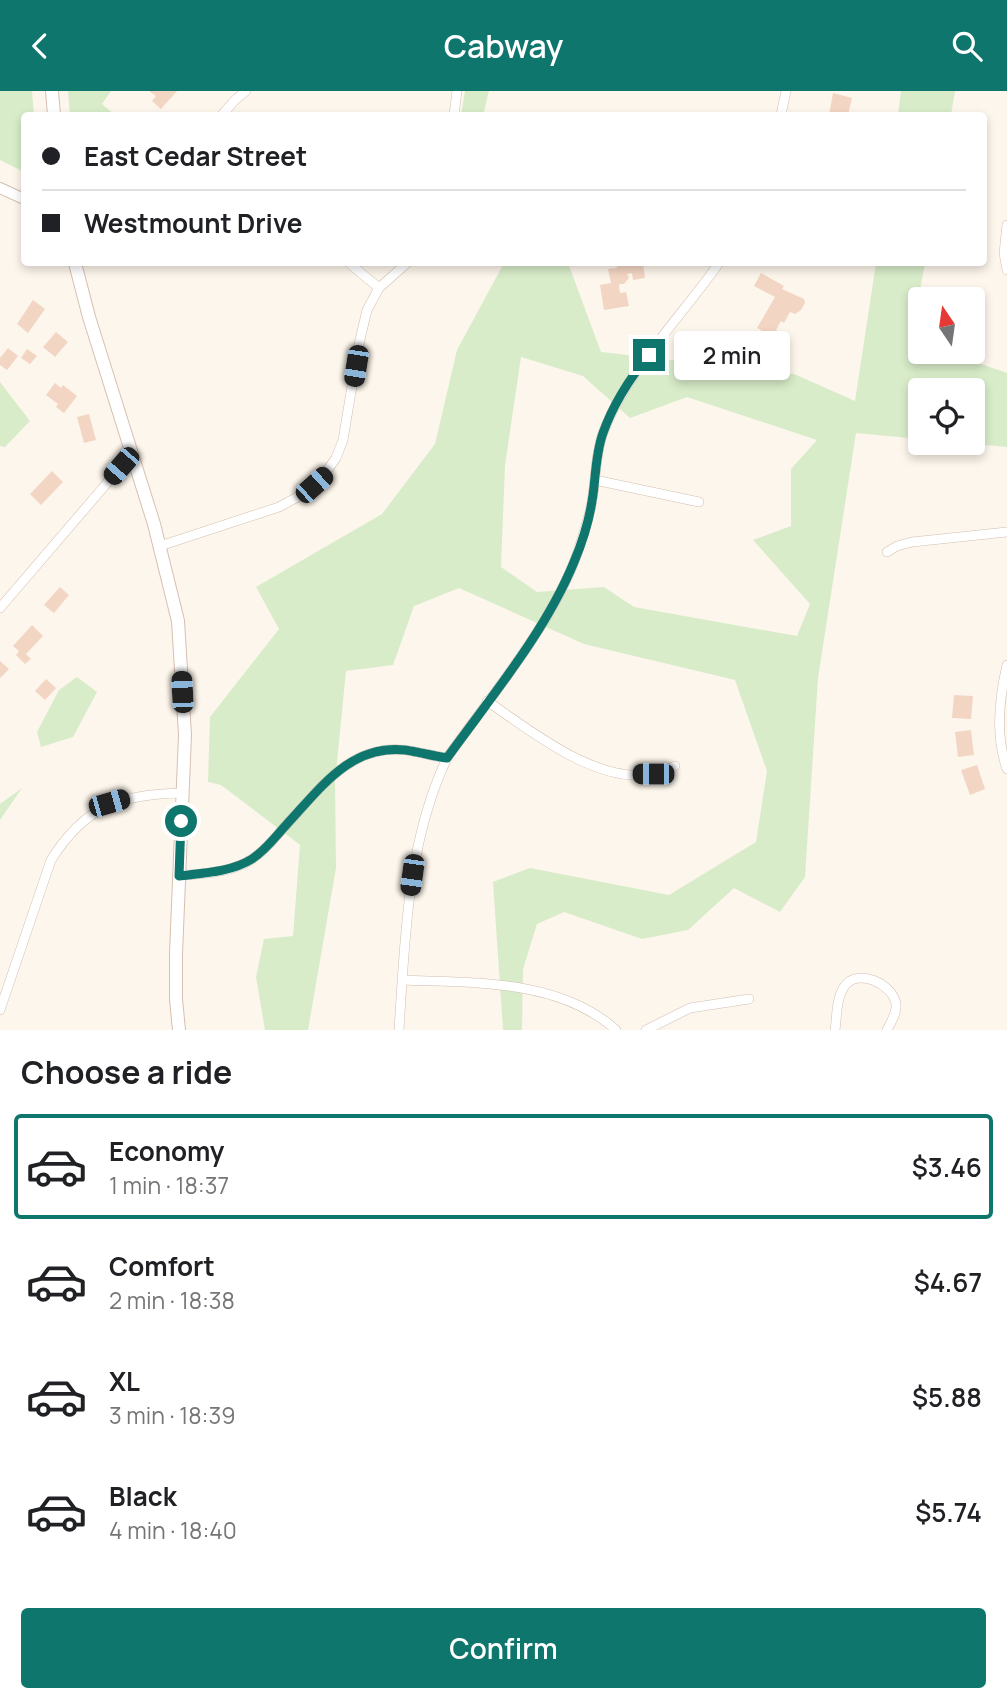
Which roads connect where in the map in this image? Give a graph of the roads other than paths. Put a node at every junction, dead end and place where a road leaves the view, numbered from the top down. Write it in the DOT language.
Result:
graph roads {
  1 [pos="52,91"];
  2 [pos="246,91"];
  3 [pos="457,91"];
  4 [pos="786,91"];
  5 [pos="54,112"];
  6 [pos="224,112"];
  7 [pos="454,112"];
  8 [pos="782,112"];
  9 [pos="0,188"];
  10 [pos="21,198"];
  11 [pos="1007,225"];
  12 [pos="76,266"];
  13 [pos="353,266"];
  14 [pos="404,266"];
  15 [pos="717,266"];
  16 [pos="1007,270"];
  17 [pos="379,288"];
  18 [pos="131,455"];
  19 [pos="595,481"];
  20 [pos="699,502"];
  21 [pos="1007,532"];
  22 [pos="160,546"];
  23 [pos="887,552"];
  24 [pos="0,608"];
  25 [pos="1007,665"];
  26 [pos="487,701"];
  27 [pos="447,758"];
  28 [pos="675,766"];
  29 [pos="1007,769"];
  30 [pos="183,793"];
  31 [pos="179,876"];
  32 [pos="402,980"];
  33 [pos="749,999"];
  34 [pos="0,1010"];
  35 [pos="179,1030"];
  36 [pos="399,1030"];
  37 [pos="616,1030"];
  38 [pos="646,1030"];
  39 [pos="835,1030"];
  40 [pos="887,1030"];
  1 -- 5 [label="main road"];
  2 -- 6 [label="street"];
  3 -- 7 [label="street"];
  4 -- 8 [label="street"];
  9 -- 10 [label="street"];
  11 -- 16 [label="street"];
  12 -- 18 [label="main road"];
  13 -- 17 [label="street"];
  14 -- 17 [label="street"];
  15 -- 19 [label="street"];
  17 -- 22 [label="street"];
  18 -- 22 [label="main road"];
  18 -- 24 [label="street"];
  19 -- 20 [label="street"];
  19 -- 26 [label="street"];
  21 -- 23 [label="street"];
  22 -- 30 [label="main road"];
  25 -- 29 [label="street"];
  26 -- 27 [label="street"];
  26 -- 28 [label="street"];
  27 -- 31 [label="street"];
  27 -- 32 [label="street"];
  30 -- 31 [label="main road"];
  30 -- 34 [label="street"];
  31 -- 35 [label="main road"];
  32 -- 36 [label="street"];
  32 -- 37 [label="street"];
  33 -- 38 [label="street"];
  39 -- 40 [label="street"];
}
